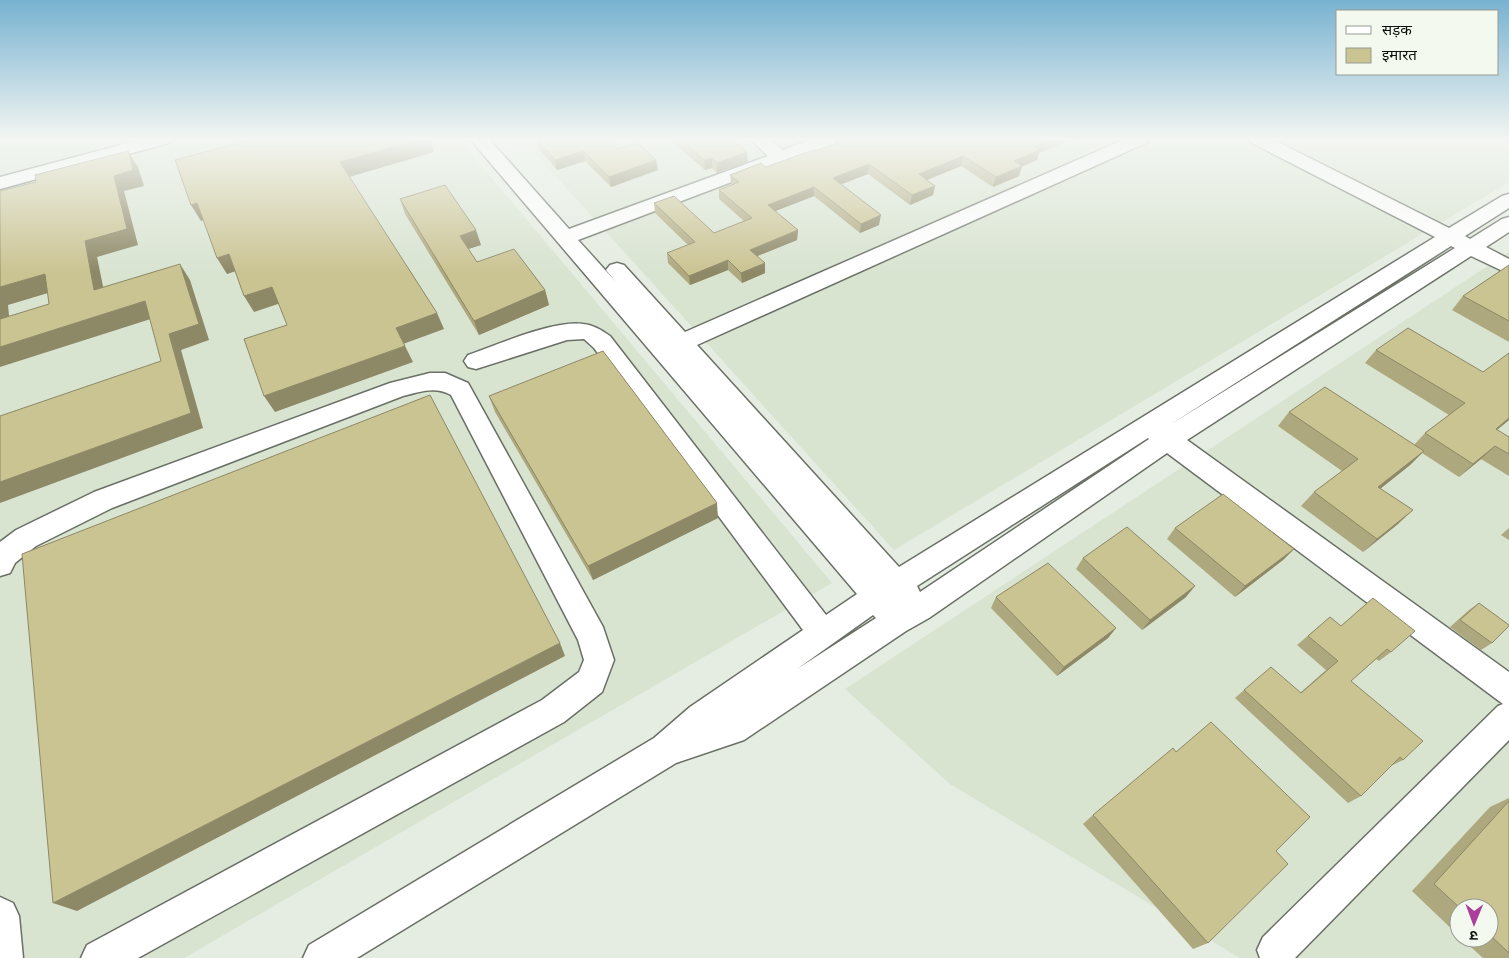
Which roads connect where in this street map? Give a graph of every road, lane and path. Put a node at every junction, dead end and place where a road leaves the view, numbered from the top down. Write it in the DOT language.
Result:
graph roads {
  1 [pos="523,184"];
  2 [pos="534,184"];
  3 [pos="710,184"];
  4 [pos="1039,184"];
  5 [pos="1346,184"];
  6 [pos="1509,200"];
  7 [pos="1509,223"];
  8 [pos="574,235"];
  9 [pos="1460,242"];
  10 [pos="1509,267"];
  11 [pos="672,347"];
  12 [pos="476,361"];
  13 [pos="1158,432"];
  14 [pos="0,564"];
  15 [pos="886,590"];
  16 [pos="919,609"];
  17 [pos="895,622"];
  18 [pos="822,634"];
  19 [pos="1509,691"];
  20 [pos="1509,717"];
  21 [pos="666,750"];
  22 [pos="0,916"];
  23 [pos="1276,950"];
  24 [pos="4,958"];
  25 [pos="100,958"];
  26 [pos="322,958"];
  1 -- 8 [label="street"];
  2 -- 8 [label="street"];
  3 -- 8 [label="street"];
  4 -- 11 [label="street"];
  5 -- 9 [label="street"];
  6 -- 9 [label="street"];
  7 -- 9 [label="street"];
  8 -- 11 [label="street"];
  9 -- 10 [label="street"];
  9 -- 13 [label="street"];
  11 -- 15 [label="street"];
  12 -- 18 [label="street"];
  13 -- 15 [label="street"];
  13 -- 16 [label="street"];
  13 -- 19 [label="street"];
  14 -- 25 [label="street"];
  15 -- 16 [label="street"];
  15 -- 17 [label="street"];
  15 -- 18 [label="street"];
  16 -- 17 [label="street"];
  17 -- 21 [label="street"];
  18 -- 21 [label="street"];
  20 -- 23 [label="street"];
  21 -- 26 [label="street"];
  22 -- 24 [label="street"];
}
